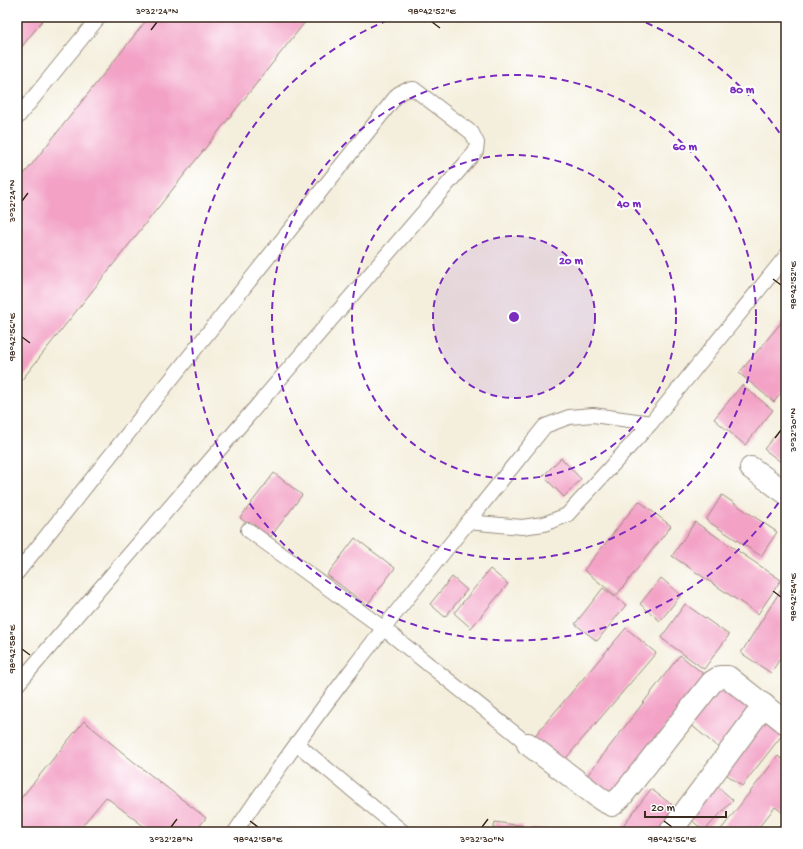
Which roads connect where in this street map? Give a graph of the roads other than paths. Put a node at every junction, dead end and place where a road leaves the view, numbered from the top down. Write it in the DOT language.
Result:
graph roads {
  1 [pos="99,17"];
  2 [pos="17,118"];
  3 [pos="786,256"];
  4 [pos="651,423"];
  5 [pos="751,468"];
  6 [pos="786,493"];
  7 [pos="468,522"];
  8 [pos="248,530"];
  9 [pos="17,573"];
  10 [pos="383,628"];
  11 [pos="17,685"];
  12 [pos="764,705"];
  13 [pos="786,723"];
  14 [pos="297,744"];
  15 [pos="528,744"];
  16 [pos="671,831"];
  17 [pos="235,832"];
  18 [pos="403,832"];
  1 -- 2 [label="lane"];
  3 -- 4 [label="lane"];
  4 -- 7 [label="lane"];
  4 -- 7 [label="lane"];
  5 -- 6 [label="street"];
  7 -- 10 [label="lane"];
  8 -- 10 [label="lane"];
  9 -- 11 [label="lane"];
  10 -- 14 [label="lane"];
  10 -- 15 [label="lane"];
  12 -- 13 [label="street"];
  12 -- 15 [label="street"];
  12 -- 16 [label="street"];
  14 -- 17 [label="lane"];
  14 -- 18 [label="lane"];
}
